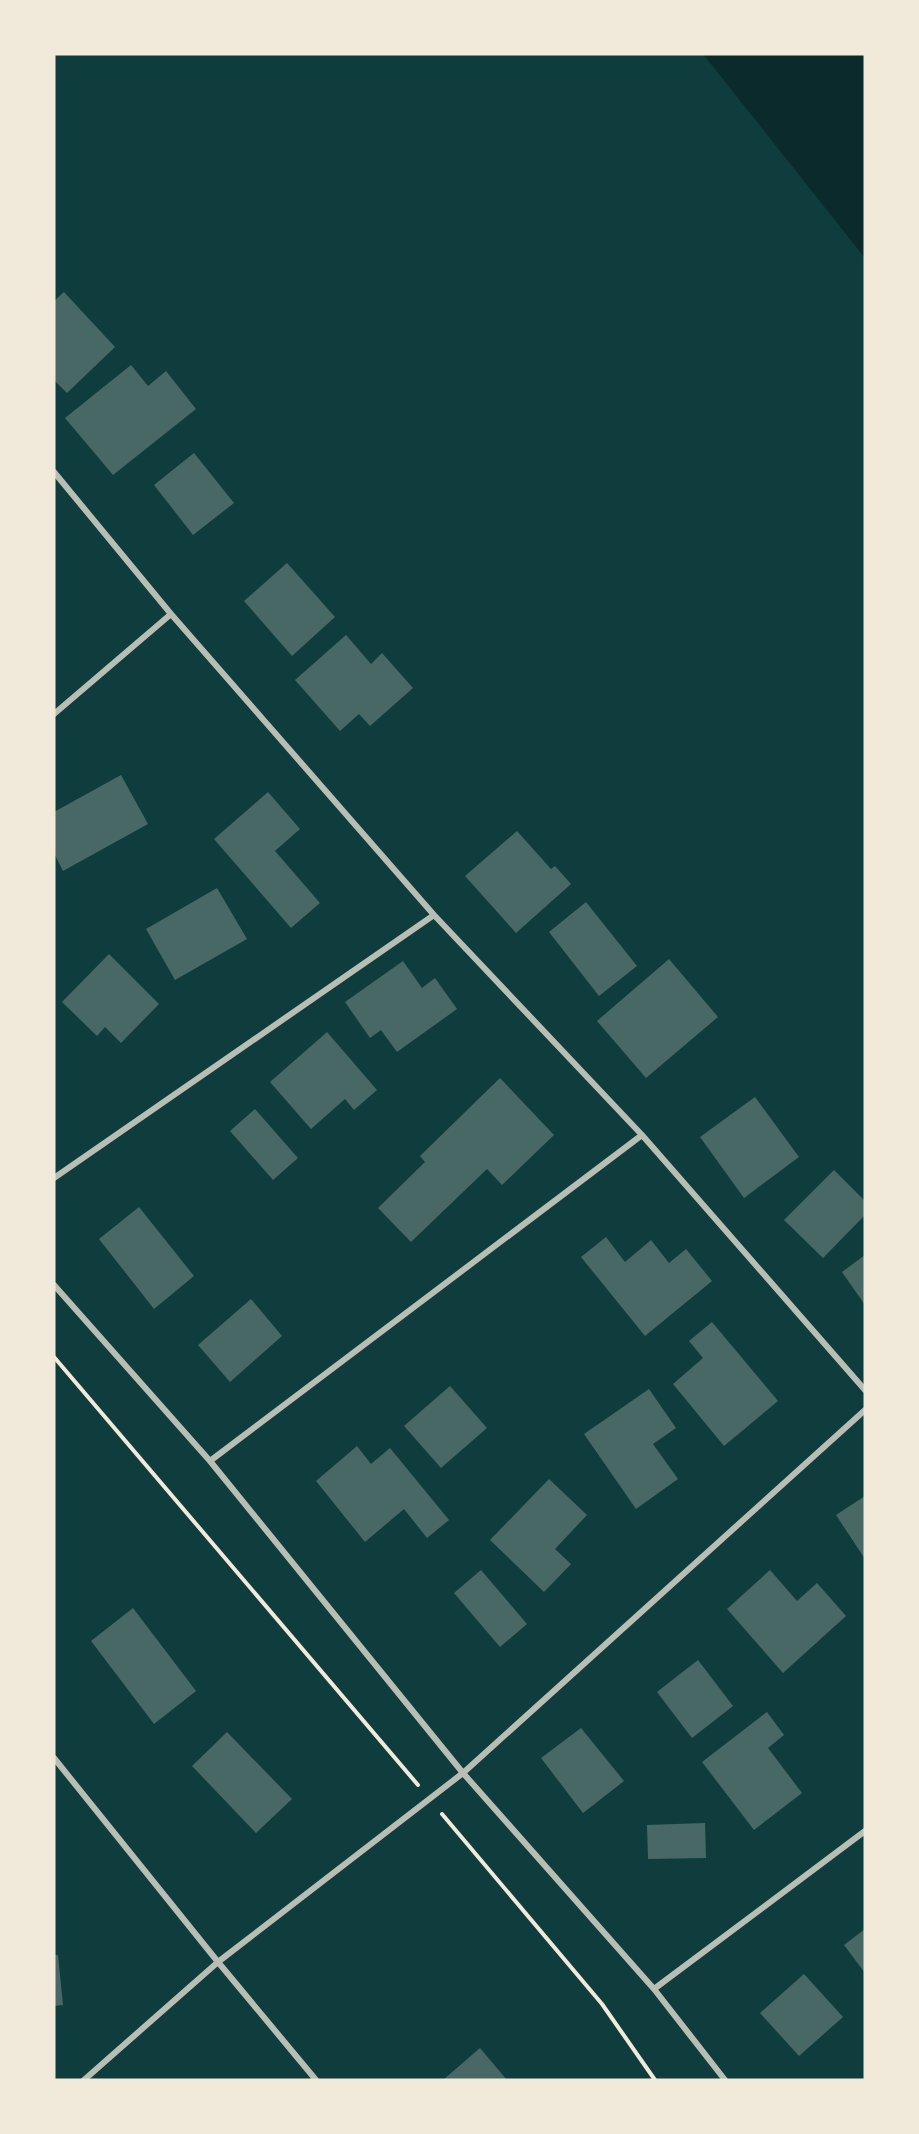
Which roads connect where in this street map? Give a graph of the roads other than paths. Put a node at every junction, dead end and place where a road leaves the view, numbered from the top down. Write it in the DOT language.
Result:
graph roads {
  1 [pos="54,472"];
  2 [pos="171,614"];
  3 [pos="54,714"];
  4 [pos="434,915"];
  5 [pos="642,1135"];
  6 [pos="54,1178"];
  7 [pos="54,1285"];
  8 [pos="865,1390"];
  9 [pos="865,1410"];
  10 [pos="210,1461"];
  11 [pos="54,1758"];
  12 [pos="463,1773"];
  13 [pos="865,1831"];
  14 [pos="218,1962"];
  15 [pos="654,1989"];
  16 [pos="84,2080"];
  17 [pos="316,2080"];
  18 [pos="725,2080"];
  1 -- 2 [label="street"];
  2 -- 3 [label="street"];
  2 -- 4 [label="street"];
  4 -- 5 [label="street"];
  4 -- 6 [label="street"];
  5 -- 8 [label="street"];
  5 -- 10 [label="street"];
  7 -- 10 [label="street"];
  9 -- 12 [label="street"];
  10 -- 12 [label="street"];
  11 -- 14 [label="street"];
  12 -- 14 [label="street"];
  12 -- 15 [label="street"];
  13 -- 15 [label="street"];
  14 -- 16 [label="street"];
  14 -- 17 [label="street"];
  15 -- 18 [label="street"];
}
